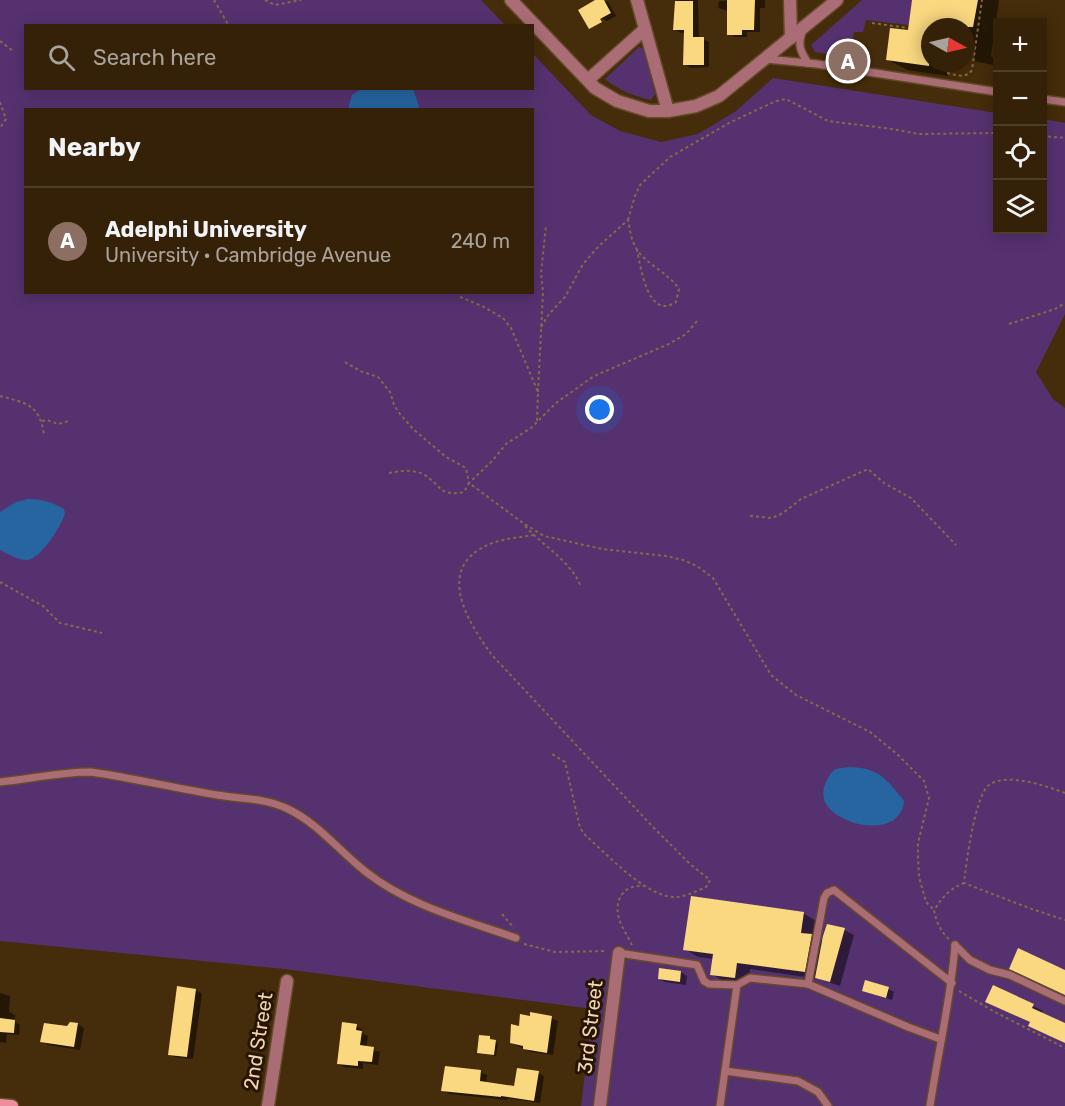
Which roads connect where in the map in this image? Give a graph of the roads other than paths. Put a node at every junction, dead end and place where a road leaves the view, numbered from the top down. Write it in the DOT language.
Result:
graph roads {
  1 [pos="511,0"];
  2 [pos="637,0"];
  3 [pos="790,0"];
  4 [pos="837,0"];
  5 [pos="645,29"];
  6 [pos="803,29"];
  7 [pos="791,38"];
  8 [pos="766,59"];
  9 [pos="808,63"];
  10 [pos="588,80"];
  11 [pos="993,91"];
  12 [pos="1047,100"];
  13 [pos="1065,102"];
  14 [pos="668,111"];
  15 [pos="0,776"];
  16 [pos="12,781"];
  17 [pos="0,782"];
  18 [pos="516,938"];
  19 [pos="619,953"];
  20 [pos="287,981"];
  21 [pos="808,984"];
  22 [pos="952,984"];
  23 [pos="737,985"];
  24 [pos="1065,1001"];
  25 [pos="940,1039"];
  26 [pos="725,1071"];
  27 [pos="0,1105"];
  28 [pos="12,1106"];
  29 [pos="268,1106"];
  30 [pos="600,1106"];
  31 [pos="720,1106"];
  32 [pos="828,1106"];
  33 [pos="930,1106"];
  1 -- 10 [label="street"];
  2 -- 5 [label="street"];
  3 -- 7 [label="street"];
  4 -- 6 [label="street"];
  5 -- 10 [label="street"];
  5 -- 14 [label="street"];
  6 -- 7 [label="street"];
  6 -- 9 [label="lane"];
  7 -- 8 [label="street"];
  8 -- 9 [label="lane"];
  8 -- 14 [label="street"];
  9 -- 11 [label="lane"];
  10 -- 14 [label="street"];
  12 -- 13 [label="lane"];
  15 -- 16 [label="lane"];
  16 -- 17 [label="lane"];
  16 -- 18 [label="lane"];
  19 -- 23 [label="lane"];
  19 -- 30 [label="street, 3rd Street"];
  20 -- 29 [label="street, 2nd Street"];
  21 -- 22 [label="lane"];
  21 -- 23 [label="lane"];
  21 -- 25 [label="lane"];
  22 -- 24 [label="lane"];
  22 -- 25 [label="lane"];
  23 -- 26 [label="lane"];
  25 -- 33 [label="lane"];
  26 -- 31 [label="lane"];
  26 -- 32 [label="lane"];
  27 -- 28 [label="main road"];
}
